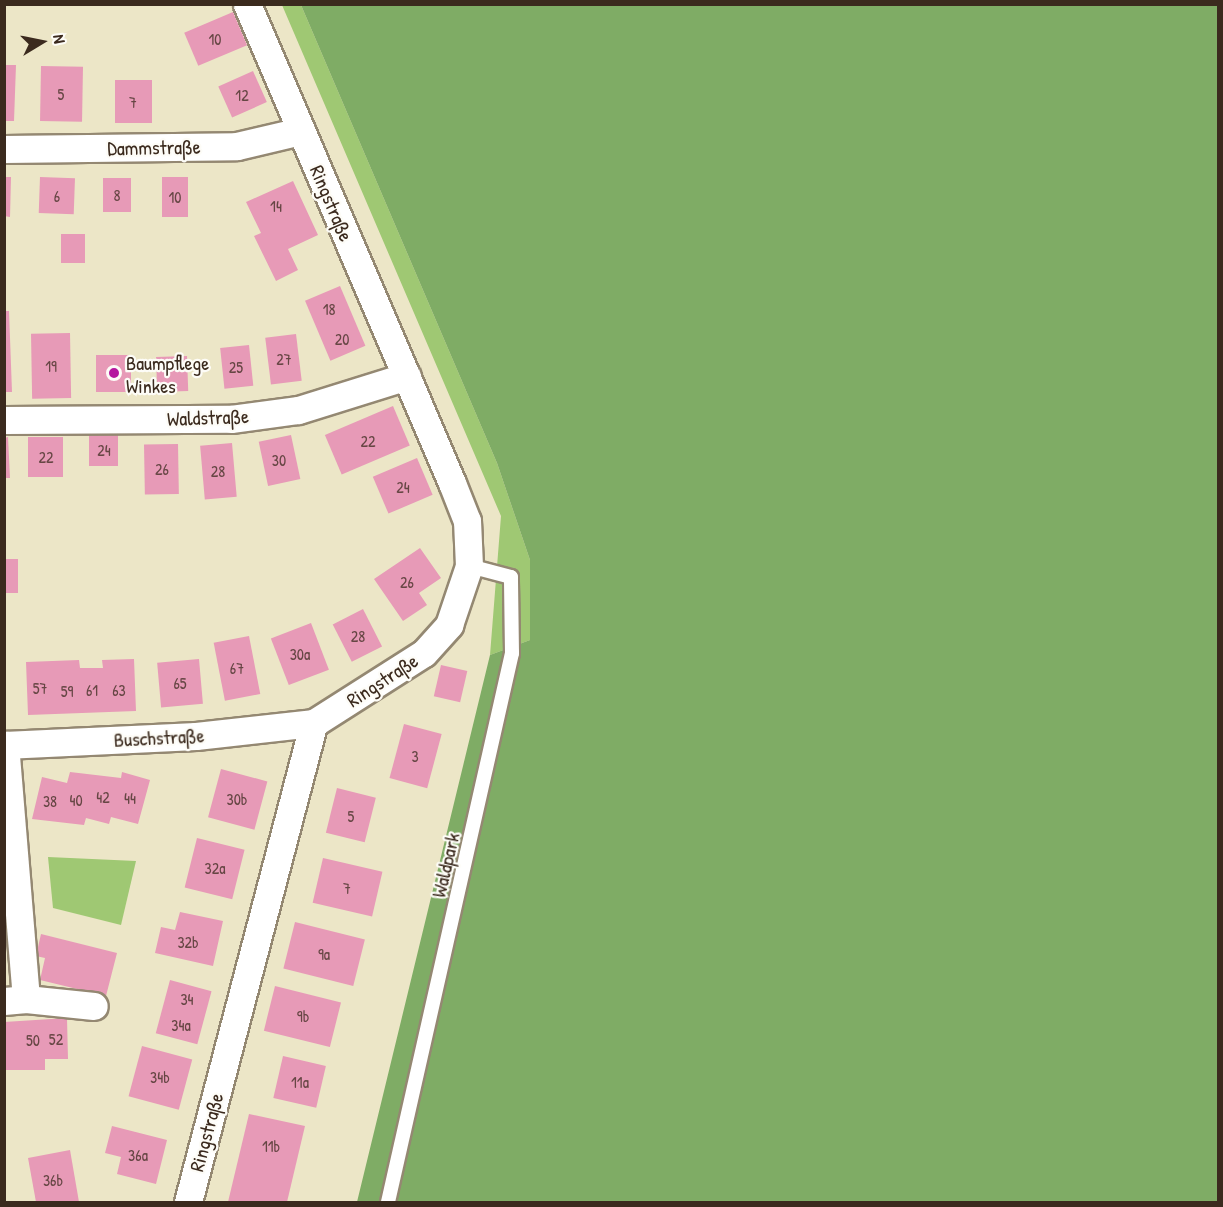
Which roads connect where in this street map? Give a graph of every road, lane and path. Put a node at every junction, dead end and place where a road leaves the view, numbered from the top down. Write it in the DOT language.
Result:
graph roads {
  1 [pos="247,4"];
  2 [pos="301,131"];
  3 [pos="4,149"];
  4 [pos="407,376"];
  5 [pos="4,420"];
  6 [pos="469,566"];
  7 [pos="314,723"];
  8 [pos="5,745"];
  9 [pos="15,1000"];
  10 [pos="94,1006"];
  11 [pos="188,1203"];
  12 [pos="388,1203"];
  1 -- 2 [label="street, Ringstraße"];
  2 -- 3 [label="street, Dammstraße"];
  2 -- 4 [label="street, Ringstraße"];
  4 -- 5 [label="street, Waldstraße"];
  4 -- 6 [label="street, Ringstraße"];
  6 -- 7 [label="street, Ringstraße"];
  6 -- 12 [label="lane, Waldpark"];
  7 -- 8 [label="street, Buschstraße"];
  7 -- 11 [label="street, Ringstraße"];
  8 -- 9 [label="street"];
  9 -- 10 [label="street"];
}
